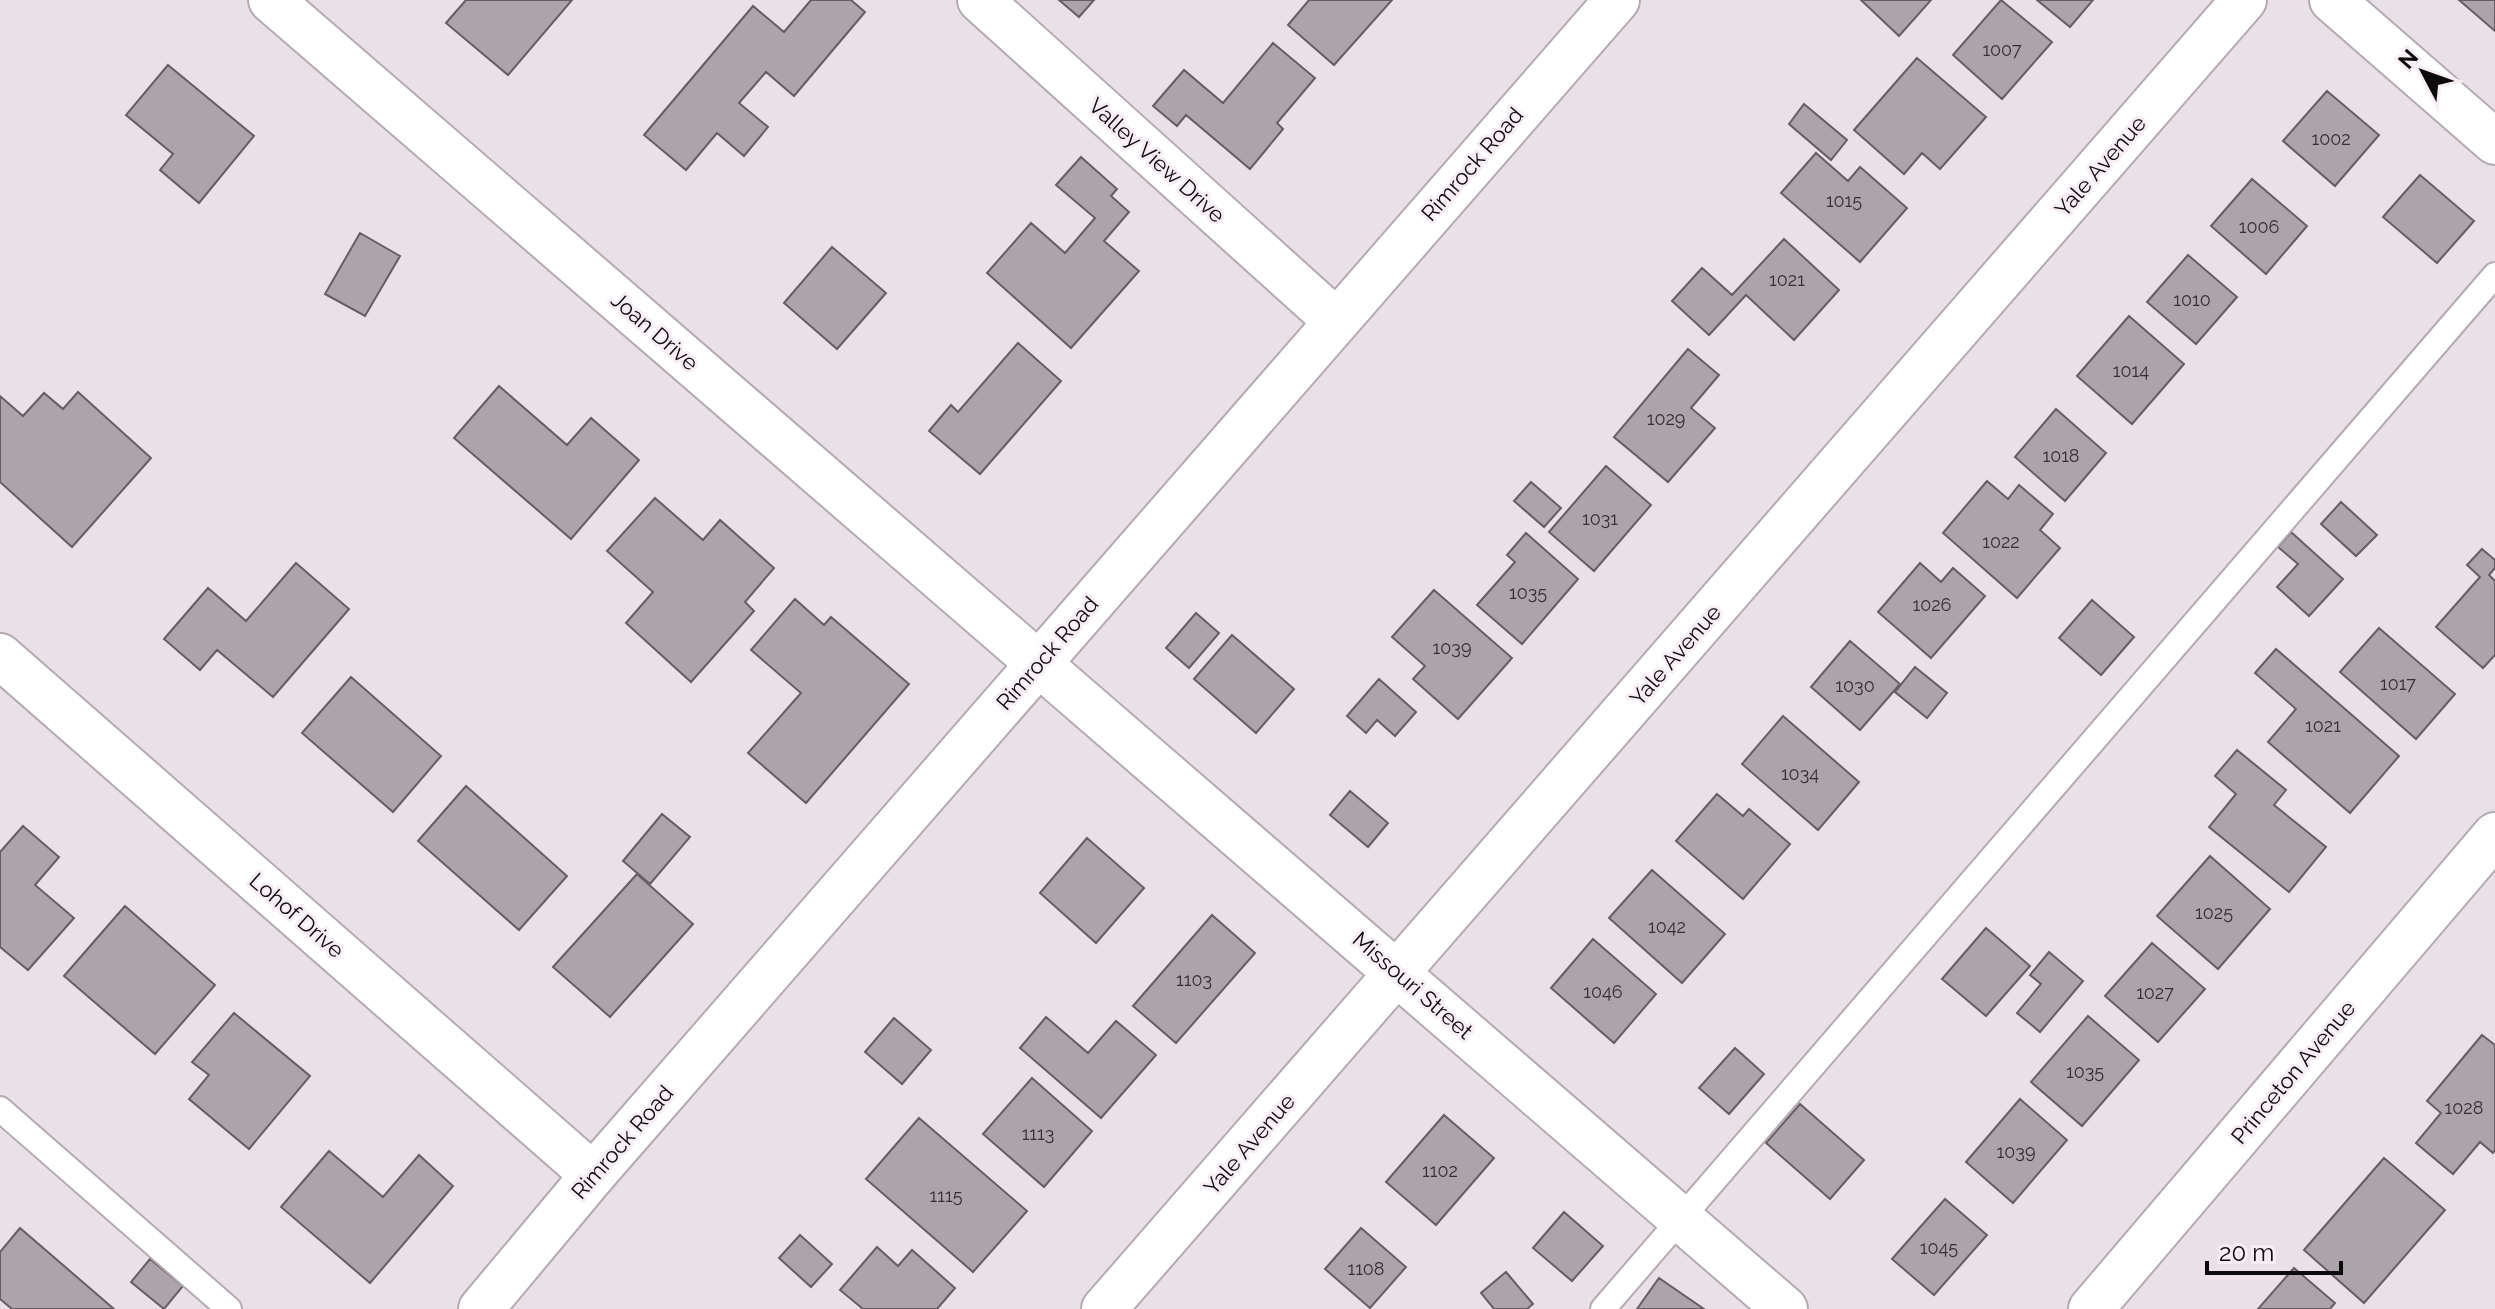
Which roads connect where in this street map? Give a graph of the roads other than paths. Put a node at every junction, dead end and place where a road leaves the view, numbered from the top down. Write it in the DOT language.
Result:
graph roads {
  1 [pos="271,0"];
  2 [pos="980,0"];
  3 [pos="1617,0"];
  4 [pos="2244,0"];
  5 [pos="2332,0"];
  6 [pos="2495,142"];
  7 [pos="2495,275"];
  8 [pos="1335,320"];
  9 [pos="0,656"];
  10 [pos="1039,663"];
  11 [pos="2495,835"];
  12 [pos="1398,973"];
  13 [pos="0,1109"];
  14 [pos="593,1175"];
  15 [pos="1681,1219"];
  16 [pos="229,1309"];
  17 [pos="481,1309"];
  18 [pos="1104,1309"];
  19 [pos="1603,1309"];
  20 [pos="1785,1309"];
  21 [pos="2091,1309"];
  1 -- 10 [label="street, Joan Drive"];
  2 -- 8 [label="street, Valley View Drive"];
  3 -- 8 [label="street, Rimrock Road"];
  4 -- 12 [label="street, Yale Avenue"];
  5 -- 6 [label="street"];
  7 -- 15 [label="lane"];
  8 -- 10 [label="street, Rimrock Road"];
  9 -- 14 [label="street, Lohof Drive"];
  10 -- 12 [label="street, Missouri Street"];
  10 -- 14 [label="street, Rimrock Road"];
  11 -- 21 [label="street, Princeton Avenue"];
  12 -- 15 [label="street, Missouri Street"];
  12 -- 18 [label="street, Yale Avenue"];
  13 -- 16 [label="lane"];
  14 -- 17 [label="street, Rimrock Road"];
  15 -- 19 [label="lane"];
  15 -- 20 [label="street, Missouri Street"];
}
